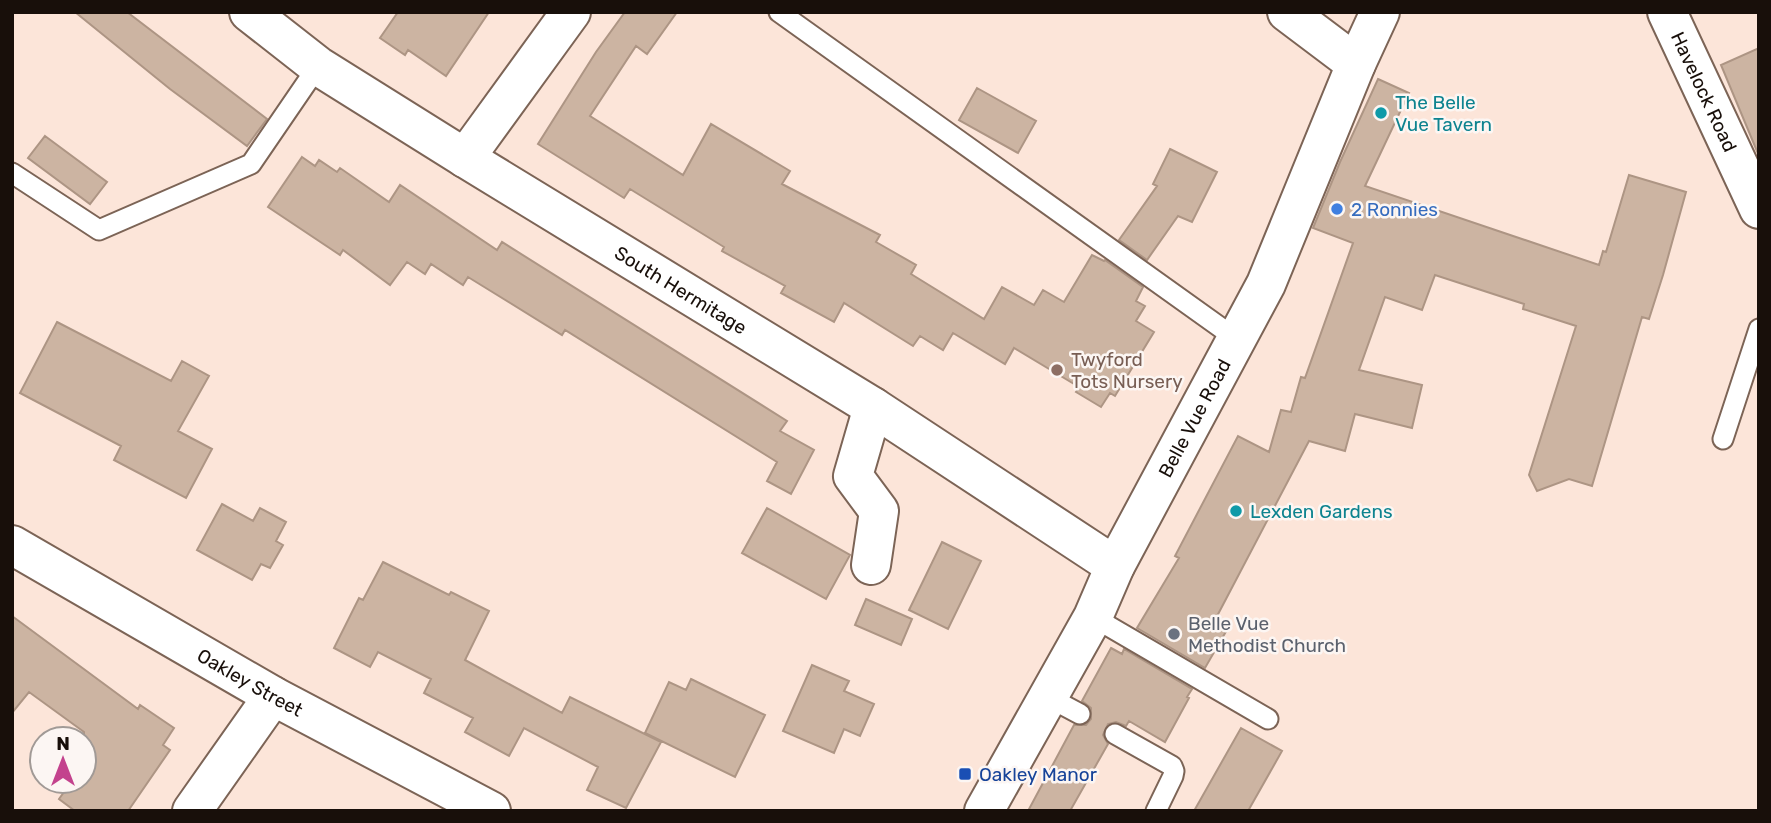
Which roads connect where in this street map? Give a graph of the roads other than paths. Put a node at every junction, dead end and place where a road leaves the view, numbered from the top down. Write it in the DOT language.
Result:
graph roads {
  1 [pos="249,12"];
  2 [pos="571,12"];
  3 [pos="779,12"];
  4 [pos="1287,12"];
  5 [pos="1380,12"];
  6 [pos="1667,12"];
  7 [pos="1356,64"];
  8 [pos="318,66"];
  9 [pos="465,158"];
  10 [pos="12,173"];
  11 [pos="1759,209"];
  12 [pos="1759,329"];
  13 [pos="1238,340"];
  14 [pos="873,407"];
  15 [pos="1723,439"];
  16 [pos="12,545"];
  17 [pos="871,565"];
  18 [pos="1115,566"];
  19 [pos="1093,617"];
  20 [pos="273,696"];
  21 [pos="1268,719"];
  22 [pos="1115,734"];
  23 [pos="192,811"];
  24 [pos="491,811"];
  25 [pos="984,811"];
  26 [pos="1156,811"];
  1 -- 8 [label="street, South Hermitage"];
  2 -- 9 [label="street"];
  3 -- 13 [label="lane"];
  4 -- 7 [label="street"];
  5 -- 7 [label="street, Belle Vue Road"];
  6 -- 11 [label="street, Havelock Road"];
  7 -- 13 [label="street, Belle Vue Road"];
  8 -- 9 [label="street, South Hermitage"];
  8 -- 10 [label="lane"];
  9 -- 14 [label="street, South Hermitage"];
  12 -- 15 [label="lane"];
  13 -- 18 [label="street, Belle Vue Road"];
  14 -- 17 [label="street"];
  14 -- 18 [label="street, South Hermitage"];
  16 -- 20 [label="street, Oakley Street"];
  18 -- 19 [label="street, Belle Vue Road"];
  19 -- 21 [label="lane"];
  19 -- 25 [label="street, Belle Vue Road"];
  20 -- 23 [label="street"];
  20 -- 24 [label="street, Oakley Street"];
  22 -- 26 [label="lane"];
}
